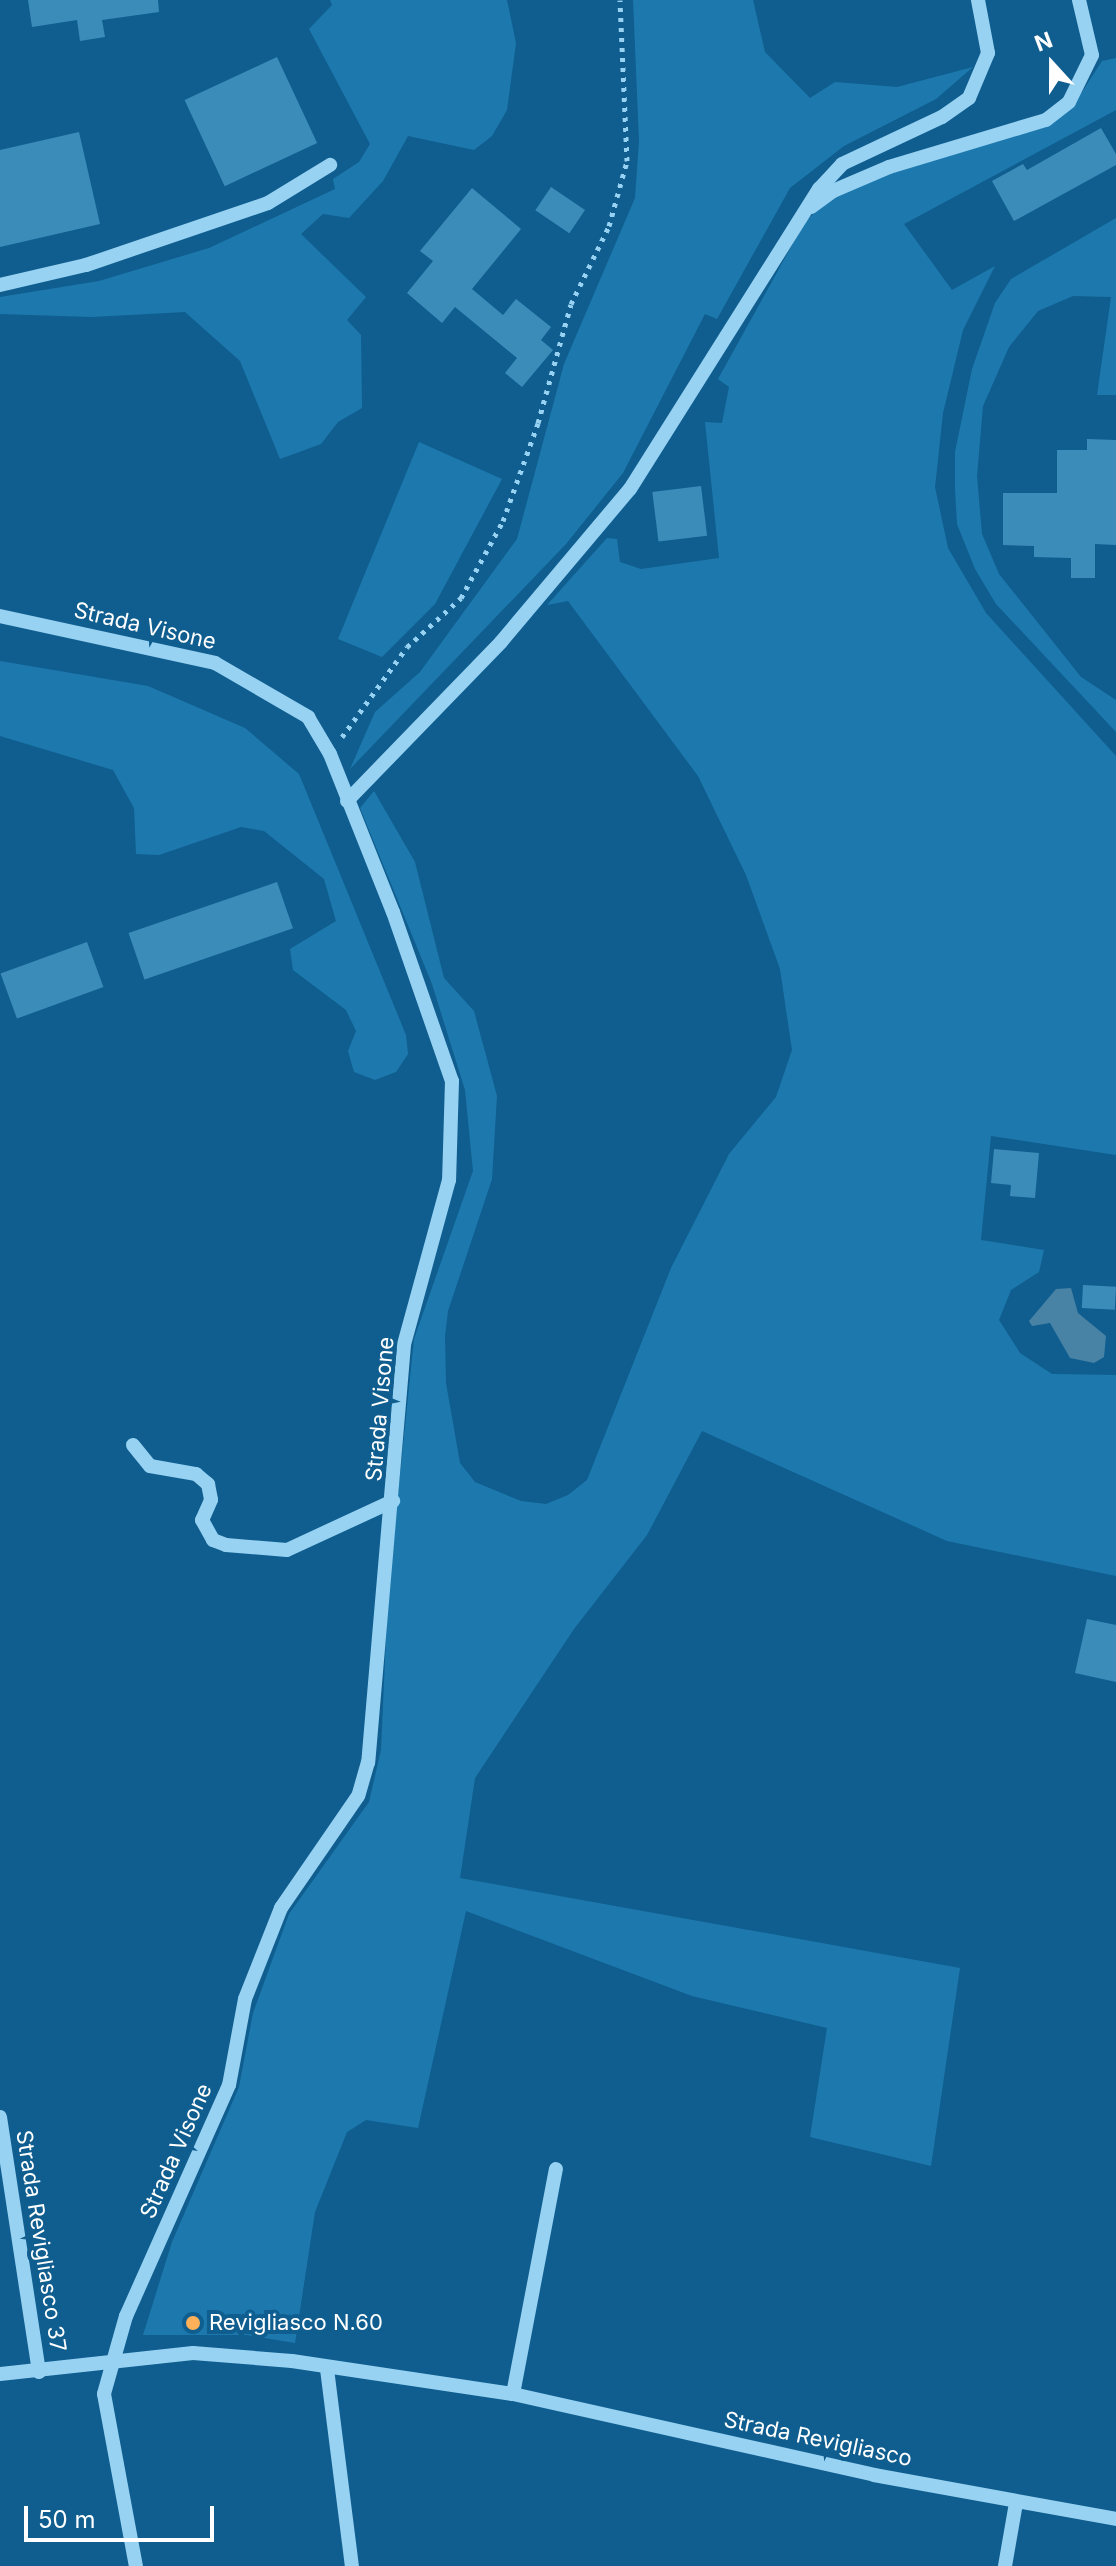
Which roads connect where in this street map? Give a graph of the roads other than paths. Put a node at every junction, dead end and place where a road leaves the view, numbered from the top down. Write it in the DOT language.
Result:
graph roads {
  1 [pos="978,0"];
  2 [pos="1079,0"];
  3 [pos="330,165"];
  4 [pos="801,214"];
  5 [pos="0,285"];
  6 [pos="0,616"];
  7 [pos="347,801"];
  8 [pos="133,1445"];
  9 [pos="393,1501"];
  10 [pos="0,2117"];
  11 [pos="556,2169"];
  12 [pos="115,2359"];
  13 [pos="327,2369"];
  14 [pos="39,2372"];
  15 [pos="0,2374"];
  16 [pos="513,2394"];
  17 [pos="1016,2503"];
  18 [pos="1116,2519"];
  19 [pos="136,2566"];
  20 [pos="352,2566"];
  21 [pos="1005,2566"];
  1 -- 4 [label="street"];
  2 -- 4 [label="street"];
  3 -- 5 [label="street"];
  4 -- 7 [label="street"];
  6 -- 7 [label="street, Strada Visone"];
  7 -- 9 [label="street, Strada Visone"];
  8 -- 9 [label="street"];
  9 -- 12 [label="street, Strada Visone"];
  10 -- 14 [label="street, Strada Revigliasco 37"];
  11 -- 16 [label="street"];
  12 -- 13 [label="street, Strada Revigliasco"];
  12 -- 14 [label="street, Strada Revigliasco"];
  12 -- 19 [label="street, Strada Visone"];
  13 -- 16 [label="street, Strada Revigliasco"];
  13 -- 20 [label="street"];
  14 -- 15 [label="street, Strada Revigliasco"];
  16 -- 17 [label="street, Strada Revigliasco"];
  17 -- 18 [label="street, Strada Revigliasco"];
  17 -- 21 [label="street"];
}
